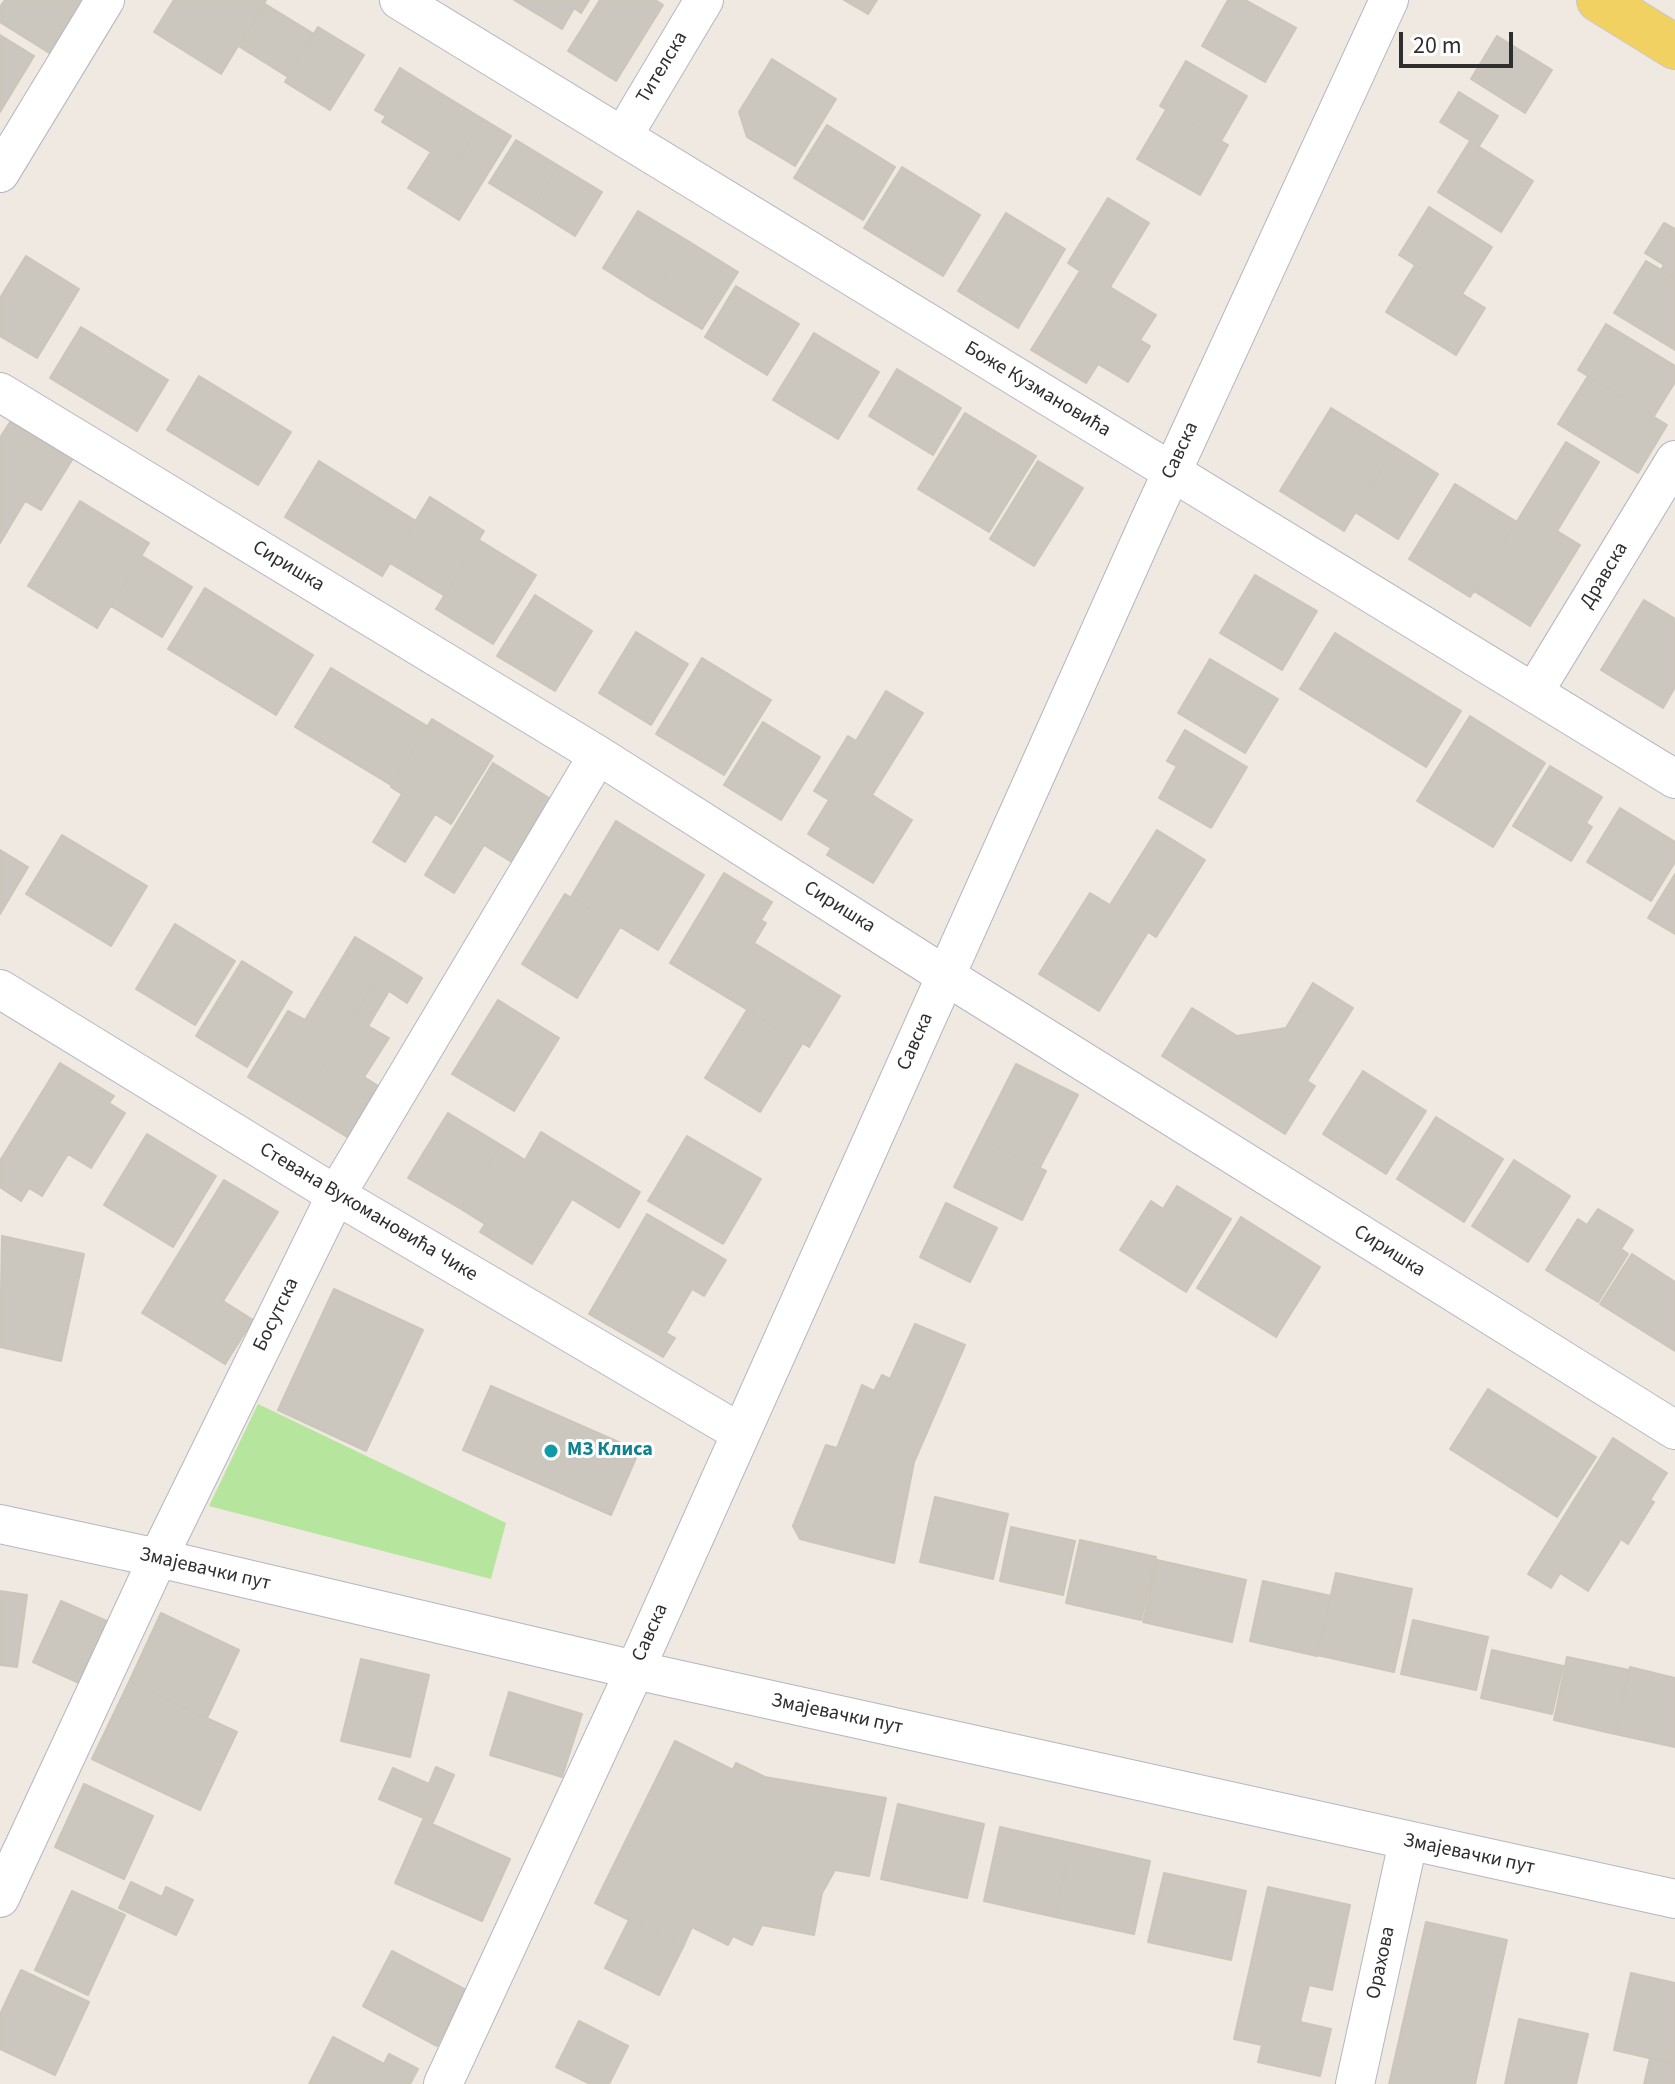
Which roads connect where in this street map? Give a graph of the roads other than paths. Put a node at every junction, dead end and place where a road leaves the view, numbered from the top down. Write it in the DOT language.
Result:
graph roads {
  1 [pos="105,0"];
  2 [pos="399,0"];
  3 [pos="704,0"];
  4 [pos="1389,0"];
  5 [pos="1599,0"];
  6 [pos="1675,47"];
  7 [pos="623,136"];
  8 [pos="0,173"];
  9 [pos="0,392"];
  10 [pos="1675,460"];
  11 [pos="1171,472"];
  12 [pos="1534,692"];
  13 [pos="598,755"];
  14 [pos="1675,779"];
  15 [pos="946,976"];
  16 [pos="0,989"];
  17 [pos="336,1195"];
  18 [pos="1675,1430"];
  19 [pos="739,1432"];
  20 [pos="0,1524"];
  21 [pos="158,1558"];
  22 [pos="635,1670"];
  23 [pos="1408,1842"];
  24 [pos="0,1898"];
  25 [pos="1675,1899"];
  26 [pos="443,2084"];
  27 [pos="1355,2084"];
  1 -- 8 [label="street"];
  2 -- 7 [label="street, Боже Кузмановића"];
  3 -- 7 [label="street, Тителска"];
  4 -- 11 [label="street, Савска"];
  5 -- 6 [label="main road"];
  7 -- 11 [label="street, Боже Кузмановића"];
  9 -- 13 [label="street, Сиришка"];
  10 -- 12 [label="street, Дравска"];
  11 -- 12 [label="street, Боже Кузмановића"];
  11 -- 15 [label="street, Савска"];
  12 -- 14 [label="street, Боже Кузмановића"];
  13 -- 15 [label="street, Сиришка"];
  13 -- 17 [label="street, Босутска"];
  15 -- 18 [label="street, Сиришка"];
  15 -- 19 [label="street, Савска"];
  16 -- 17 [label="street, Стевана Вукомановића Чике"];
  17 -- 19 [label="street, Стевана Вукомановића Чике"];
  17 -- 21 [label="street, Босутска"];
  19 -- 22 [label="street, Савска"];
  20 -- 21 [label="street, Змајевачки пут"];
  21 -- 22 [label="street, Змајевачки пут"];
  21 -- 24 [label="street, Босутска"];
  22 -- 23 [label="street, Змајевачки пут"];
  22 -- 26 [label="street, Савска"];
  23 -- 25 [label="street, Змајевачки пут"];
  23 -- 27 [label="street, Орахова"];
}
